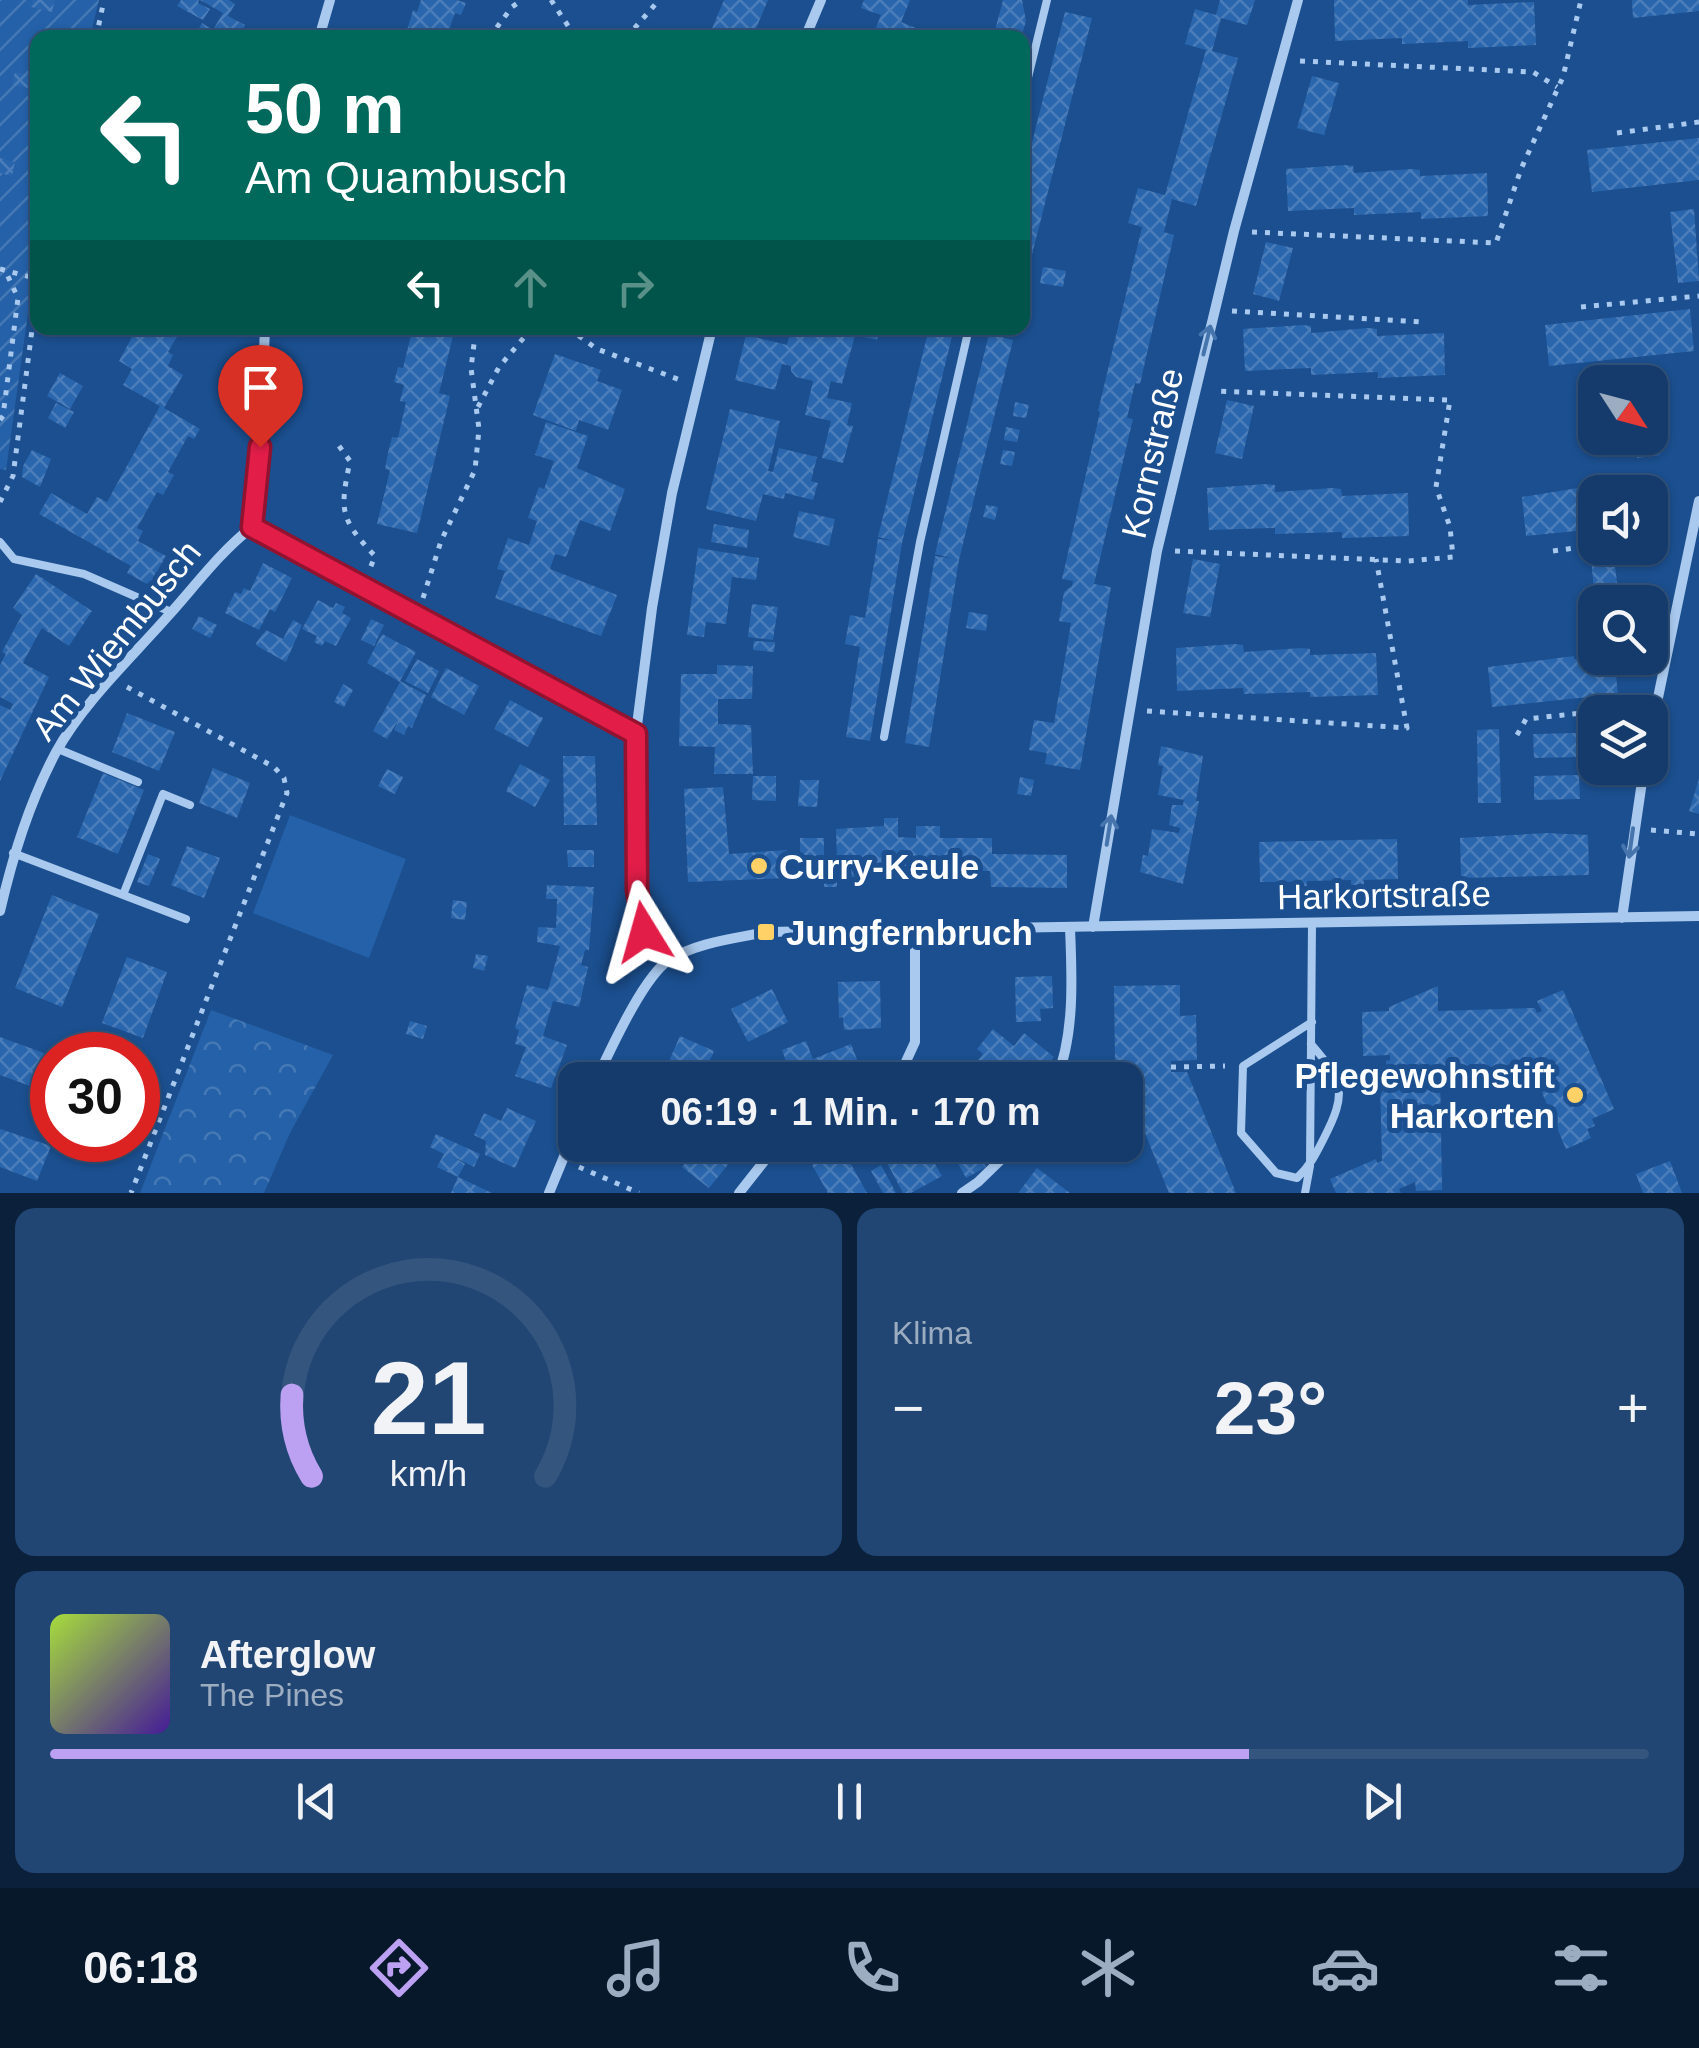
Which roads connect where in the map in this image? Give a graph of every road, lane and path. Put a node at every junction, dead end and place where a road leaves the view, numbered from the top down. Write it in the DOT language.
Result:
graph roads {
  1 [pos="104,0"];
  2 [pos="330,0"];
  3 [pos="522,0"];
  4 [pos="551,0"];
  5 [pos="659,0"];
  6 [pos="821,0"];
  7 [pos="1047,0"];
  8 [pos="1298,0"];
  9 [pos="1581,0"];
  10 [pos="98,30"];
  11 [pos="321,30"];
  12 [pos="495,30"];
  13 [pos="571,30"];
  14 [pos="633,30"];
  15 [pos="809,30"];
  16 [pos="1282,60"];
  17 [pos="1030,69"];
  18 [pos="1557,87"];
  19 [pos="1699,122"];
  20 [pos="1616,132"];
  21 [pos="1234,231"];
  22 [pos="2,270"];
  23 [pos="30,279"];
  24 [pos="1699,296"];
  25 [pos="1581,307"];
  26 [pos="1215,310"];
  27 [pos="1424,322"];
  28 [pos="31,335"];
  29 [pos="265,335"];
  30 [pos="475,335"];
  31 [pos="526,335"];
  32 [pos="578,335"];
  33 [pos="710,335"];
  34 [pos="967,335"];
  35 [pos="697,386"];
  36 [pos="1194,390"];
  37 [pos="476,409"];
  38 [pos="0,420"];
  39 [pos="339,446"];
  40 [pos="1699,501"];
  41 [pos="0,502"];
  42 [pos="252,527"];
  43 [pos="0,542"];
  44 [pos="1578,547"];
  45 [pos="1157,550"];
  46 [pos="1553,551"];
  47 [pos="1376,559"];
  48 [pos="362,587"];
  49 [pos="172,612"];
  50 [pos="415,615"];
  51 [pos="112,678"];
  52 [pos="1658,695"];
  53 [pos="1129,710"];
  54 [pos="1578,713"];
  55 [pos="636,734"];
  56 [pos="1517,736"];
  57 [pos="884,737"];
  58 [pos="58,749"];
  59 [pos="138,782"];
  60 [pos="1641,785"];
  61 [pos="190,805"];
  62 [pos="1633,828"];
  63 [pos="1699,834"];
  64 [pos="13,853"];
  65 [pos="122,895"];
  66 [pos="0,911"];
  67 [pos="1699,916"];
  68 [pos="1622,918"];
  69 [pos="186,919"];
  70 [pos="1312,924"];
  71 [pos="1093,927"];
  72 [pos="1070,928"];
  73 [pos="915,931"];
  74 [pos="666,962"];
  75 [pos="1312,1022"];
  76 [pos="1311,1044"];
  77 [pos="605,1062"];
  78 [pos="905,1062"];
  79 [pos="1060,1062"];
  80 [pos="1243,1066"];
  81 [pos="1171,1067"];
  82 [pos="1386,1069"];
  83 [pos="1334,1070"];
  84 [pos="562,1162"];
  85 [pos="570,1162"];
  86 [pos="764,1162"];
  87 [pos="999,1162"];
  88 [pos="1310,1166"];
  89 [pos="131,1193"];
  90 [pos="549,1193"];
  91 [pos="639,1193"];
  92 [pos="739,1193"];
  93 [pos="962,1193"];
  94 [pos="1305,1193"];
  1 -- 10 [label="path"];
  2 -- 11 [label="street"];
  3 -- 12 [label="path"];
  4 -- 13 [label="path"];
  5 -- 14 [label="path"];
  6 -- 15 [label="street"];
  7 -- 17 [label="lane"];
  8 -- 16 [label="street, Kornstraße"];
  9 -- 18 [label="path"];
  16 -- 18 [label="path"];
  16 -- 21 [label="street, Kornstraße"];
  18 -- 21 [label="path"];
  19 -- 20 [label="path"];
  21 -- 26 [label="street, Kornstraße"];
  22 -- 23 [label="path"];
  22 -- 38 [label="path"];
  24 -- 25 [label="path"];
  26 -- 27 [label="path"];
  36 -- 26 [label="street, Kornstraße, one-way"];
  28 -- 41 [label="path"];
  29 -- 42 [label="street"];
  30 -- 37 [label="path"];
  31 -- 37 [label="path"];
  32 -- 35 [label="path"];
  33 -- 35 [label="street"];
  34 -- 57 [label="lane"];
  35 -- 55 [label="street"];
  36 -- 45 [label="street, Kornstraße"];
  36 -- 47 [label="path"];
  37 -- 50 [label="path"];
  39 -- 48 [label="path"];
  40 -- 52 [label="street"];
  42 -- 48 [label="street"];
  42 -- 49 [label="street, Am Wiembusch"];
  43 -- 49 [label="lane"];
  44 -- 46 [label="path"];
  45 -- 47 [label="path"];
  45 -- 53 [label="street, Kornstraße"];
  47 -- 53 [label="path"];
  48 -- 50 [label="street"];
  49 -- 51 [label="street, Am Wiembusch"];
  50 -- 55 [label="street"];
  51 -- 58 [label="street, Am Wiembusch"];
  51 -- 89 [label="path"];
  71 -- 53 [label="street, Kornstraße, one-way"];
  54 -- 56 [label="path"];
  55 -- 74 [label="street"];
  58 -- 59 [label="lane"];
  58 -- 64 [label="street, Am Wiembusch"];
  60 -- 62 [label="street"];
  61 -- 65 [label="lane"];
  62 -- 63 [label="path"];
  62 -- 68 [label="street, one-way"];
  64 -- 65 [label="lane"];
  64 -- 66 [label="street, Am Wiembusch"];
  65 -- 69 [label="lane"];
  67 -- 68 [label="street, Harkortstraße"];
  68 -- 70 [label="street, Harkortstraße"];
  70 -- 71 [label="street, Harkortstraße"];
  70 -- 75 [label="lane"];
  71 -- 72 [label="street, Harkortstraße"];
  72 -- 73 [label="street, Harkortstraße"];
  72 -- 79 [label="street"];
  73 -- 74 [label="street, Harkortstraße"];
  73 -- 78 [label="street"];
  74 -- 77 [label="street"];
  75 -- 76 [label="lane"];
  75 -- 80 [label="lane"];
  76 -- 83 [label="lane"];
  76 -- 88 [label="lane"];
  80 -- 81 [label="path"];
  80 -- 88 [label="lane"];
  82 -- 83 [label="path"];
  83 -- 88 [label="lane"];
  84 -- 90 [label="street"];
  85 -- 91 [label="path"];
  86 -- 92 [label="street"];
  87 -- 93 [label="street"];
  88 -- 94 [label="lane"];
}
